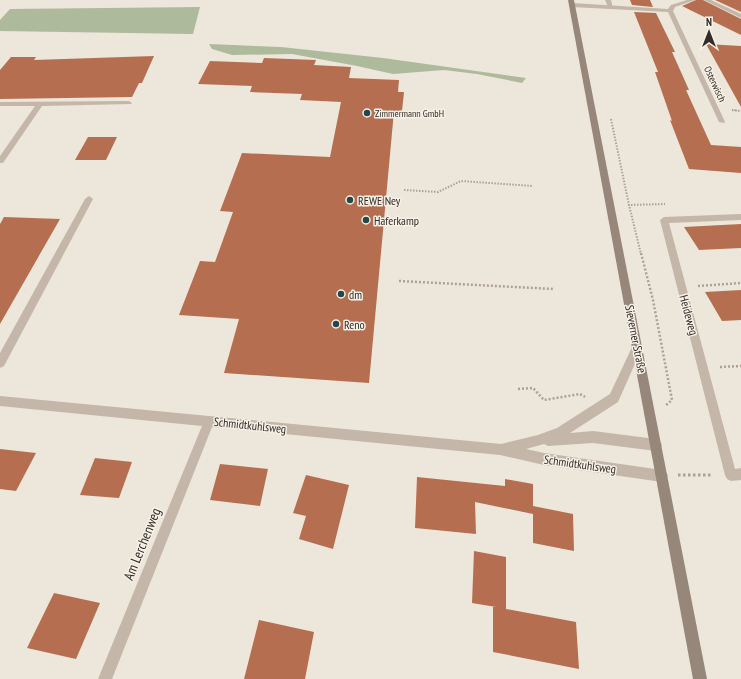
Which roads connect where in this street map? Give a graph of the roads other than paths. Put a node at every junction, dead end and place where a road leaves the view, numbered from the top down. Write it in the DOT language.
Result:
graph roads {
  1 [pos="608,0"];
  2 [pos="692,0"];
  3 [pos="707,0"];
  4 [pos="572,2"];
  5 [pos="611,8"];
  6 [pos="670,11"];
  7 [pos="741,16"];
  8 [pos="128,103"];
  9 [pos="0,104"];
  10 [pos="40,104"];
  11 [pos="722,122"];
  12 [pos="0,161"];
  13 [pos="89,200"];
  14 [pos="741,217"];
  15 [pos="637,348"];
  16 [pos="0,363"];
  17 [pos="0,401"];
  18 [pos="209,421"];
  19 [pos="538,441"];
  20 [pos="656,445"];
  21 [pos="500,449"];
  22 [pos="736,474"];
  23 [pos="662,476"];
  24 [pos="104,679"];
  25 [pos="700,679"];
  1 -- 5 [label="street"];
  2 -- 6 [label="street"];
  3 -- 7 [label="street"];
  4 -- 5 [label="street"];
  4 -- 15 [label="main road, Sieverner Straße"];
  5 -- 6 [label="street"];
  6 -- 11 [label="street, Osterwisch"];
  8 -- 10 [label="street"];
  9 -- 10 [label="street"];
  10 -- 12 [label="street"];
  13 -- 16 [label="street"];
  14 -- 22 [label="street, Heideweg"];
  15 -- 19 [label="street, Schmidtkuhlsweg"];
  15 -- 20 [label="main road, Sieverner Straße"];
  17 -- 18 [label="street, Schmidtkuhlsweg"];
  18 -- 21 [label="street, Schmidtkuhlsweg"];
  18 -- 24 [label="street, Am Lerchenweg"];
  19 -- 20 [label="street, Schmidtkuhlsweg"];
  19 -- 21 [label="street, Schmidtkuhlsweg"];
  20 -- 23 [label="main road, Sieverner Straße"];
  21 -- 23 [label="street, Schmidtkuhlsweg"];
  23 -- 25 [label="main road, Sieverner Straße"];
}
